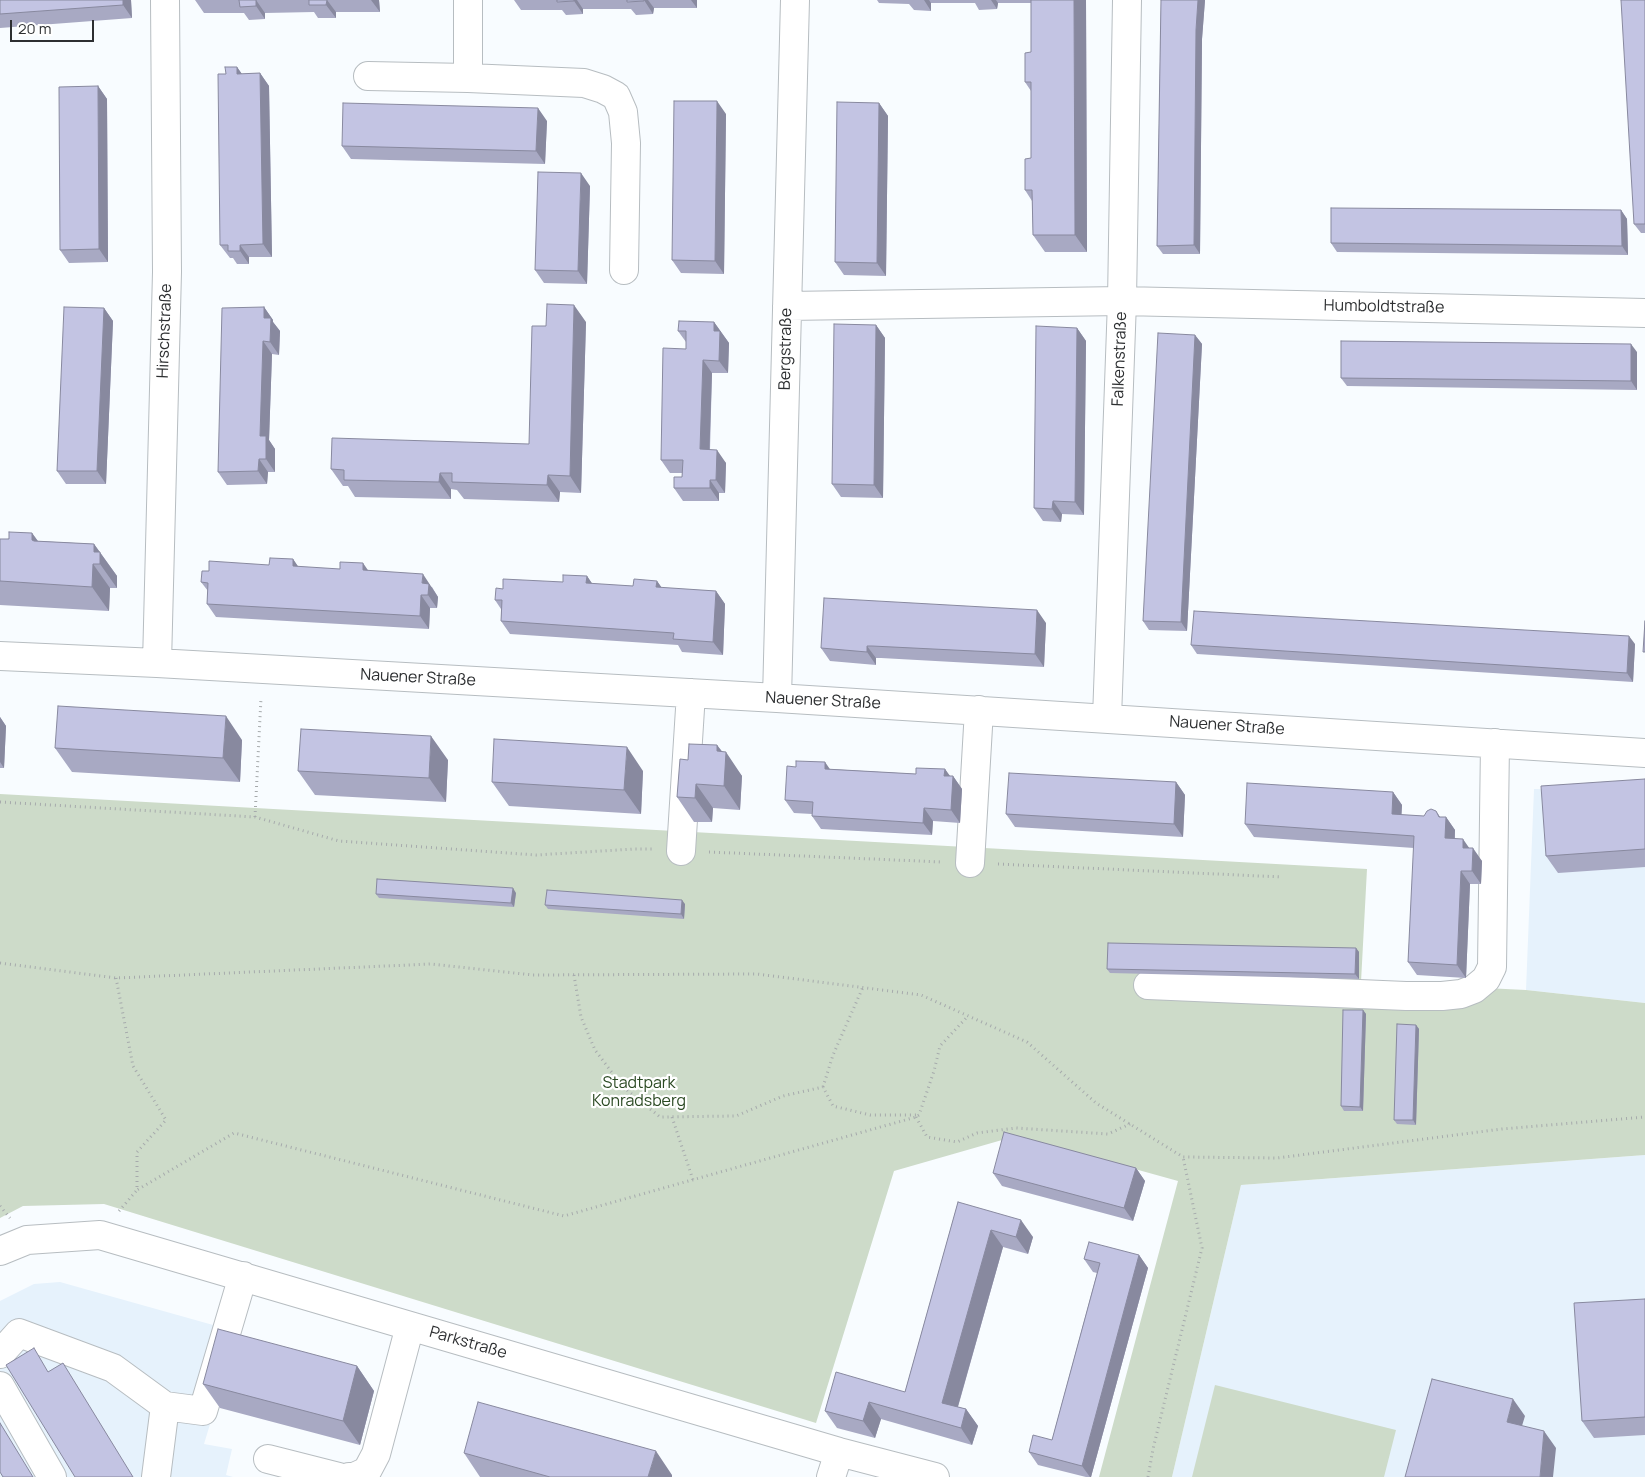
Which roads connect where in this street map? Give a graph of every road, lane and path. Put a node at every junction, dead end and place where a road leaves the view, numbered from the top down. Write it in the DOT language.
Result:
graph roads {
  1 [pos="166,0"];
  2 [pos="468,0"];
  3 [pos="795,0"];
  4 [pos="1127,0"];
  5 [pos="368,76"];
  6 [pos="468,78"];
  7 [pos="624,270"];
  8 [pos="1122,301"];
  9 [pos="787,306"];
  10 [pos="1645,313"];
  11 [pos="0,656"];
  12 [pos="157,663"];
  13 [pos="263,669"];
  14 [pos="691,693"];
  15 [pos="777,698"];
  16 [pos="979,710"];
  17 [pos="1107,718"];
  18 [pos="1495,743"];
  19 [pos="1645,753"];
  20 [pos="0,802"];
  21 [pos="255,817"];
  22 [pos="681,850"];
  23 [pos="970,863"];
  24 [pos="1282,877"];
  25 [pos="0,963"];
  26 [pos="574,975"];
  27 [pos="116,978"];
  28 [pos="1148,985"];
  29 [pos="863,987"];
  30 [pos="968,1016"];
  31 [pos="823,1087"];
  32 [pos="917,1116"];
  33 [pos="672,1118"];
  34 [pos="1645,1118"];
  35 [pos="1130,1124"];
  36 [pos="1183,1157"];
  37 [pos="693,1180"];
  38 [pos="0,1251"];
  39 [pos="243,1276"];
  40 [pos="410,1326"];
  41 [pos="0,1354"];
  42 [pos="0,1386"];
  43 [pos="165,1406"];
  44 [pos="268,1459"];
  45 [pos="835,1464"];
  46 [pos="52,1477"];
  47 [pos="156,1477"];
  48 [pos="339,1477"];
  49 [pos="349,1477"];
  50 [pos="935,1477"];
  51 [pos="1148,1477"];
  1 -- 12 [label="street, Hirschstraße"];
  2 -- 6 [label="street"];
  3 -- 9 [label="street, Bergstraße"];
  4 -- 8 [label="street, Falkenstraße"];
  5 -- 6 [label="street"];
  6 -- 7 [label="street"];
  8 -- 9 [label="street, Humboldtstraße"];
  8 -- 10 [label="street, Humboldtstraße"];
  8 -- 17 [label="street, Falkenstraße"];
  9 -- 15 [label="street, Bergstraße"];
  11 -- 12 [label="street, Nauener Straße"];
  12 -- 13 [label="street, Nauener Straße"];
  13 -- 14 [label="street, Nauener Straße"];
  13 -- 21 [label="path"];
  14 -- 15 [label="street, Nauener Straße"];
  14 -- 22 [label="street"];
  15 -- 16 [label="street, Nauener Straße"];
  16 -- 17 [label="street, Nauener Straße"];
  16 -- 23 [label="street"];
  17 -- 18 [label="street, Nauener Straße"];
  18 -- 19 [label="street, Nauener Straße"];
  18 -- 28 [label="street"];
  20 -- 21 [label="path"];
  21 -- 22 [label="path"];
  22 -- 23 [label="path"];
  23 -- 24 [label="path"];
  25 -- 27 [label="path"];
  26 -- 27 [label="path"];
  26 -- 29 [label="path"];
  26 -- 33 [label="path"];
  27 -- 37 [label="path"];
  29 -- 30 [label="path"];
  29 -- 31 [label="path"];
  30 -- 32 [label="path"];
  30 -- 35 [label="path"];
  31 -- 32 [label="path"];
  31 -- 33 [label="path"];
  32 -- 35 [label="path"];
  32 -- 37 [label="path"];
  33 -- 37 [label="path"];
  34 -- 36 [label="path"];
  35 -- 36 [label="path"];
  36 -- 51 [label="path"];
  38 -- 39 [label="street, Parkstraße"];
  39 -- 40 [label="street, Parkstraße"];
  39 -- 43 [label="street"];
  40 -- 45 [label="street, Parkstraße"];
  40 -- 49 [label="street"];
  41 -- 43 [label="street"];
  42 -- 46 [label="street"];
  43 -- 47 [label="street"];
  44 -- 48 [label="street"];
  45 -- 50 [label="street, Parkstraße"];
}
